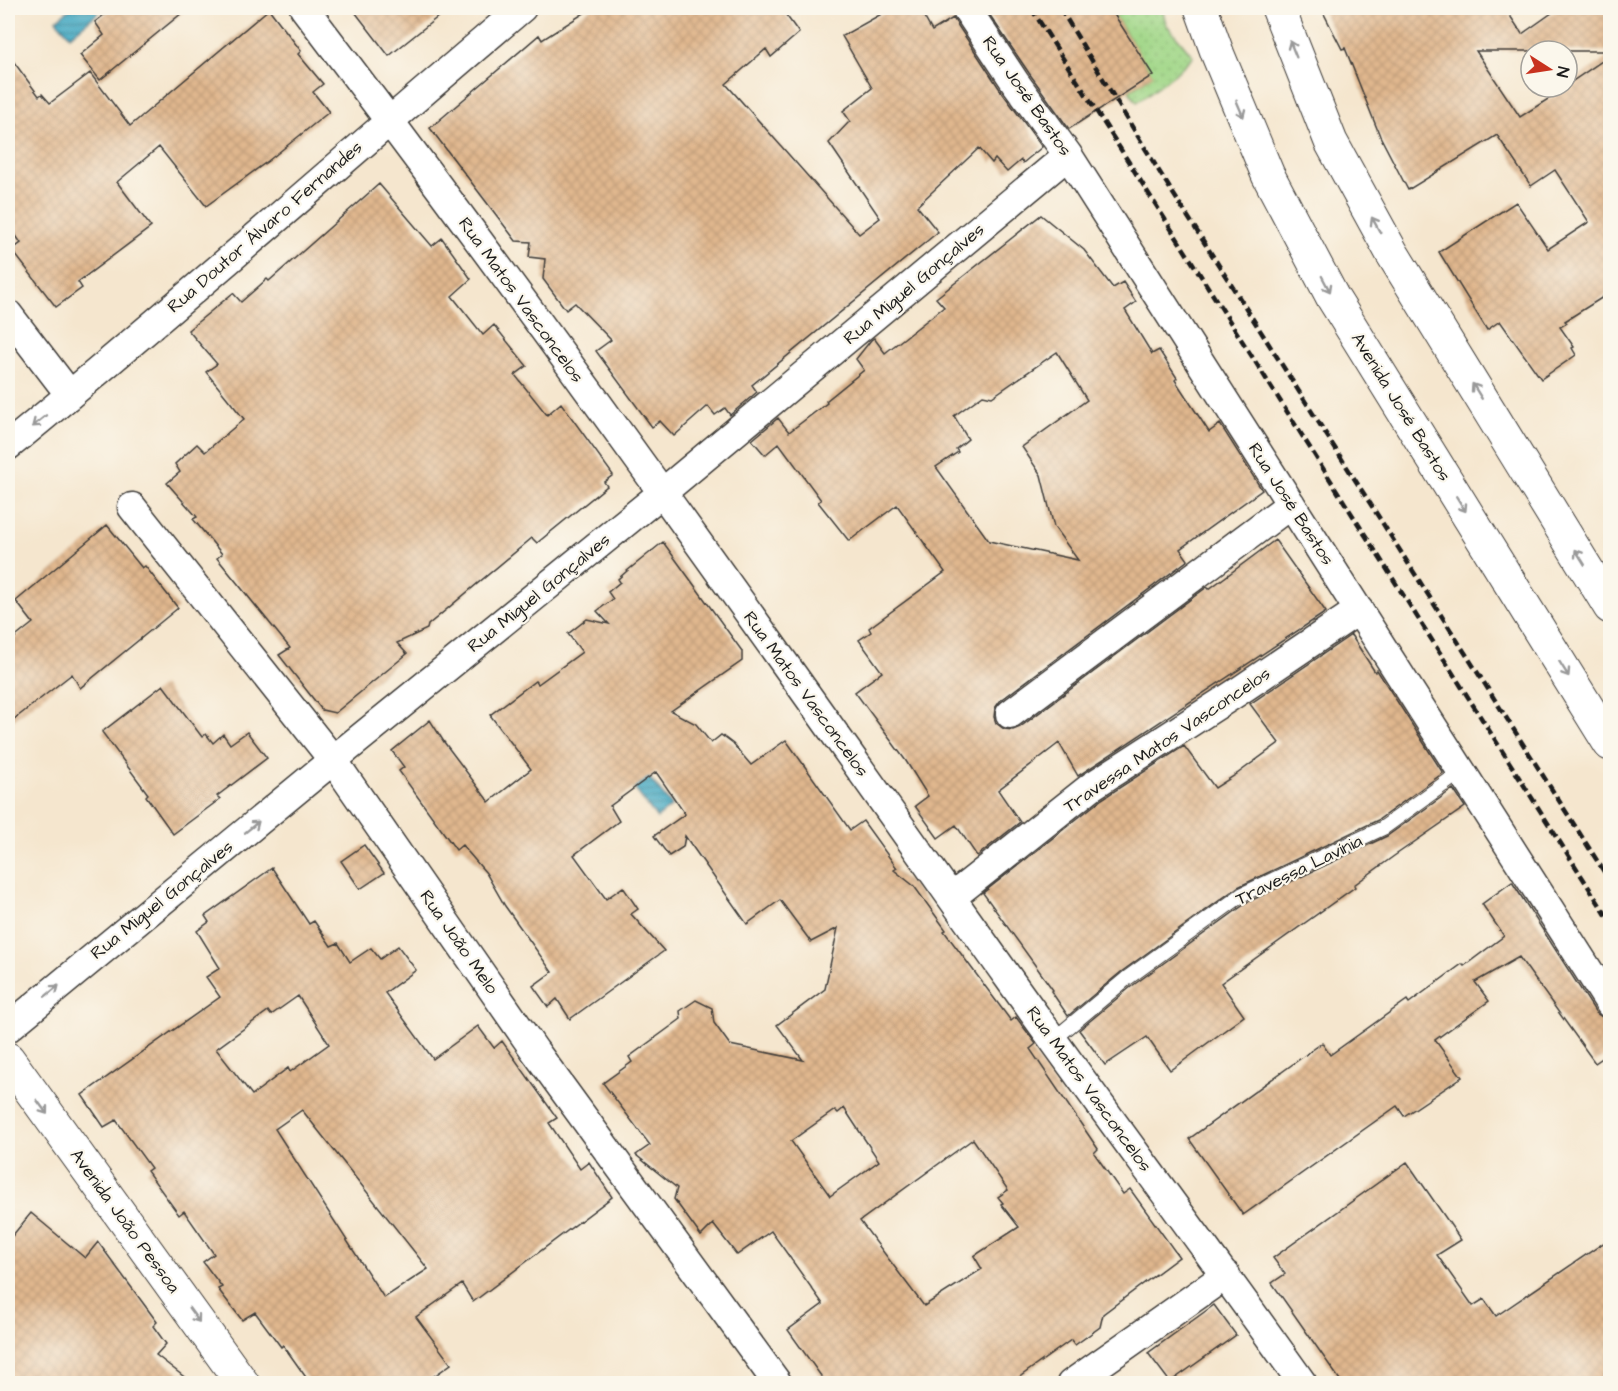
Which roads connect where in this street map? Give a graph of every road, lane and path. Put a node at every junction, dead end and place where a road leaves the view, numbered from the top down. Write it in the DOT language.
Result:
graph roads {
  1 [pos="304,8"];
  2 [pos="522,8"];
  3 [pos="966,8"];
  4 [pos="1201,8"];
  5 [pos="1278,8"];
  6 [pos="389,120"];
  7 [pos="1068,155"];
  8 [pos="8,314"];
  9 [pos="70,395"];
  10 [pos="8,446"];
  11 [pos="663,493"];
  12 [pos="1291,504"];
  13 [pos="132,507"];
  14 [pos="1611,607"];
  15 [pos="1359,610"];
  16 [pos="1010,714"];
  17 [pos="1610,742"];
  18 [pos="333,760"];
  19 [pos="1462,771"];
  20 [pos="952,897"];
  21 [pos="1611,1004"];
  22 [pos="8,1028"];
  23 [pos="1053,1040"];
  24 [pos="8,1059"];
  25 [pos="1226,1275"];
  26 [pos="243,1383"];
  27 [pos="778,1383"];
  28 [pos="1071,1383"];
  29 [pos="1303,1383"];
  1 -- 6 [label="street, Rua Matos Vasconcelos"];
  2 -- 6 [label="street, Rua Doutor Álvaro Fernandes"];
  3 -- 7 [label="street, Rua José Bastos"];
  4 -- 17 [label="main road, Avenida José Bastos, one-way"];
  14 -- 5 [label="main road, one-way"];
  6 -- 9 [label="street, Rua Doutor Álvaro Fernandes"];
  6 -- 11 [label="street, Rua Matos Vasconcelos"];
  7 -- 11 [label="street, Rua Miguel Gonçalves"];
  7 -- 12 [label="street, Rua José Bastos"];
  8 -- 9 [label="street"];
  9 -- 10 [label="street, Rua Doutor Álvaro Fernandes, one-way"];
  11 -- 18 [label="street, Rua Miguel Gonçalves"];
  11 -- 20 [label="street, Rua Matos Vasconcelos"];
  12 -- 15 [label="street, Rua José Bastos"];
  12 -- 16 [label="street"];
  13 -- 18 [label="street, Rua João Melo"];
  15 -- 19 [label="street, Rua José Bastos"];
  15 -- 20 [label="street, Travessa Matos Vasconcelos"];
  22 -- 18 [label="street, Rua Miguel Gonçalves, one-way"];
  18 -- 27 [label="street, Rua João Melo"];
  19 -- 21 [label="street, Rua José Bastos"];
  19 -- 23 [label="lane, Travessa Lavínia"];
  20 -- 23 [label="street, Rua Matos Vasconcelos"];
  23 -- 25 [label="street, Rua Matos Vasconcelos"];
  24 -- 26 [label="main road, Avenida João Pessoa, one-way"];
  25 -- 28 [label="street"];
  25 -- 29 [label="street, Rua Matos Vasconcelos"];
}
